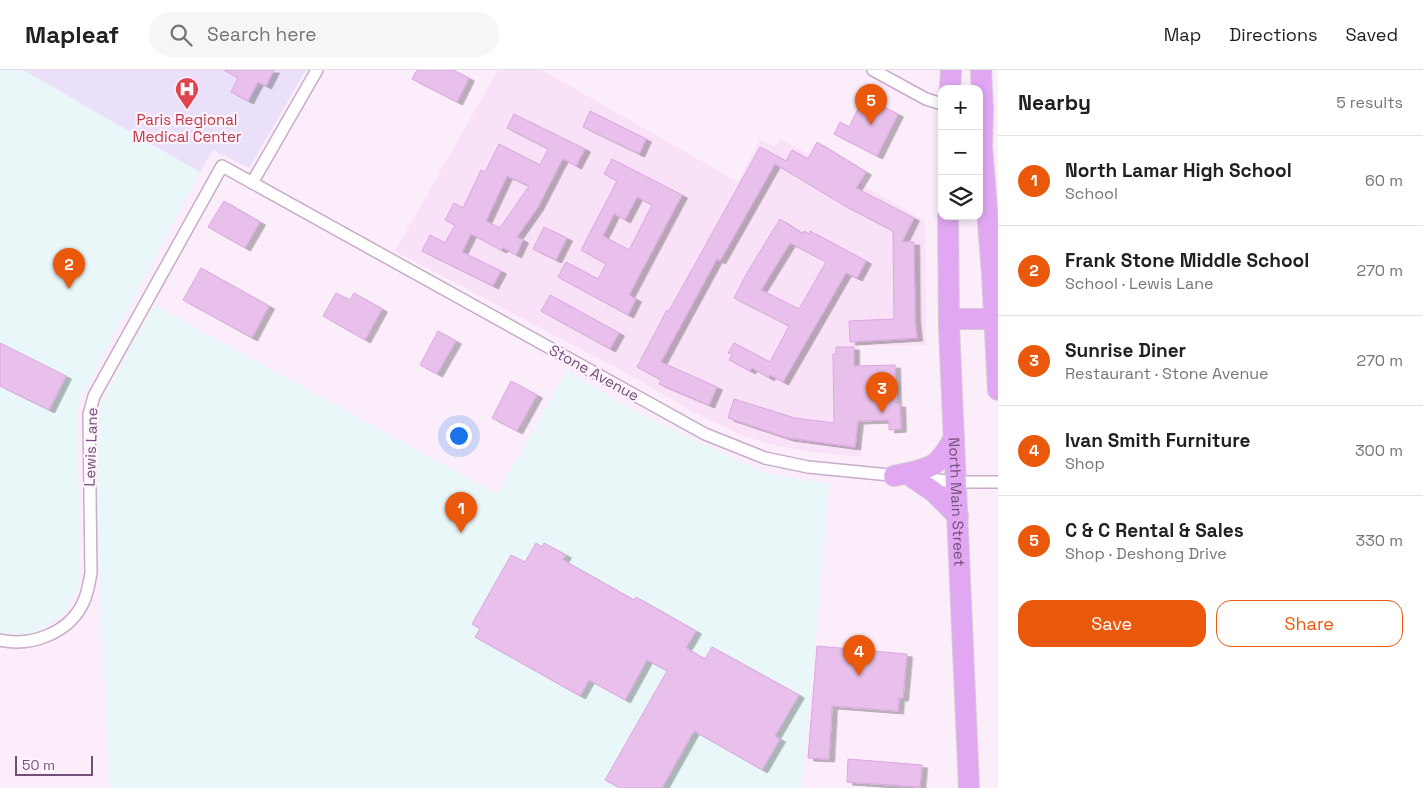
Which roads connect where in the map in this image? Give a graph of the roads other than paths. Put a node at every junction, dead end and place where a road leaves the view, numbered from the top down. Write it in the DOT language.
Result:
graph roads {
  1 [pos="318,70"];
  2 [pos="873,70"];
  3 [pos="951,70"];
  4 [pos="981,70"];
  5 [pos="950,85"];
  6 [pos="981,85"];
  7 [pos="938,103"];
  8 [pos="982,130"];
  9 [pos="222,166"];
  10 [pos="252,183"];
  11 [pos="948,220"];
  12 [pos="949,319"];
  13 [pos="994,319"];
  14 [pos="998,390"];
  15 [pos="954,438"];
  16 [pos="903,477"];
  17 [pos="956,482"];
  18 [pos="998,482"];
  19 [pos="958,516"];
  20 [pos="0,640"];
  21 [pos="969,788"];
  1 -- 10 [label="street"];
  2 -- 7 [label="street"];
  3 -- 5 [label="highway"];
  4 -- 6 [label="highway"];
  8 -- 13 [label="highway"];
  9 -- 10 [label="street, Stone Avenue"];
  9 -- 20 [label="street, Lewis Lane"];
  10 -- 16 [label="street, Stone Avenue"];
  11 -- 12 [label="highway, North Main Street"];
  12 -- 13 [label="highway"];
  12 -- 15 [label="highway, North Main Street"];
  13 -- 14 [label="highway"];
  15 -- 16 [label="highway"];
  15 -- 17 [label="highway, North Main Street"];
  16 -- 17 [label="street, Stone Avenue"];
  16 -- 19 [label="highway"];
  17 -- 18 [label="street, Stone Avenue"];
  17 -- 19 [label="highway, North Main Street"];
  19 -- 21 [label="highway, North Main Street"];
}
